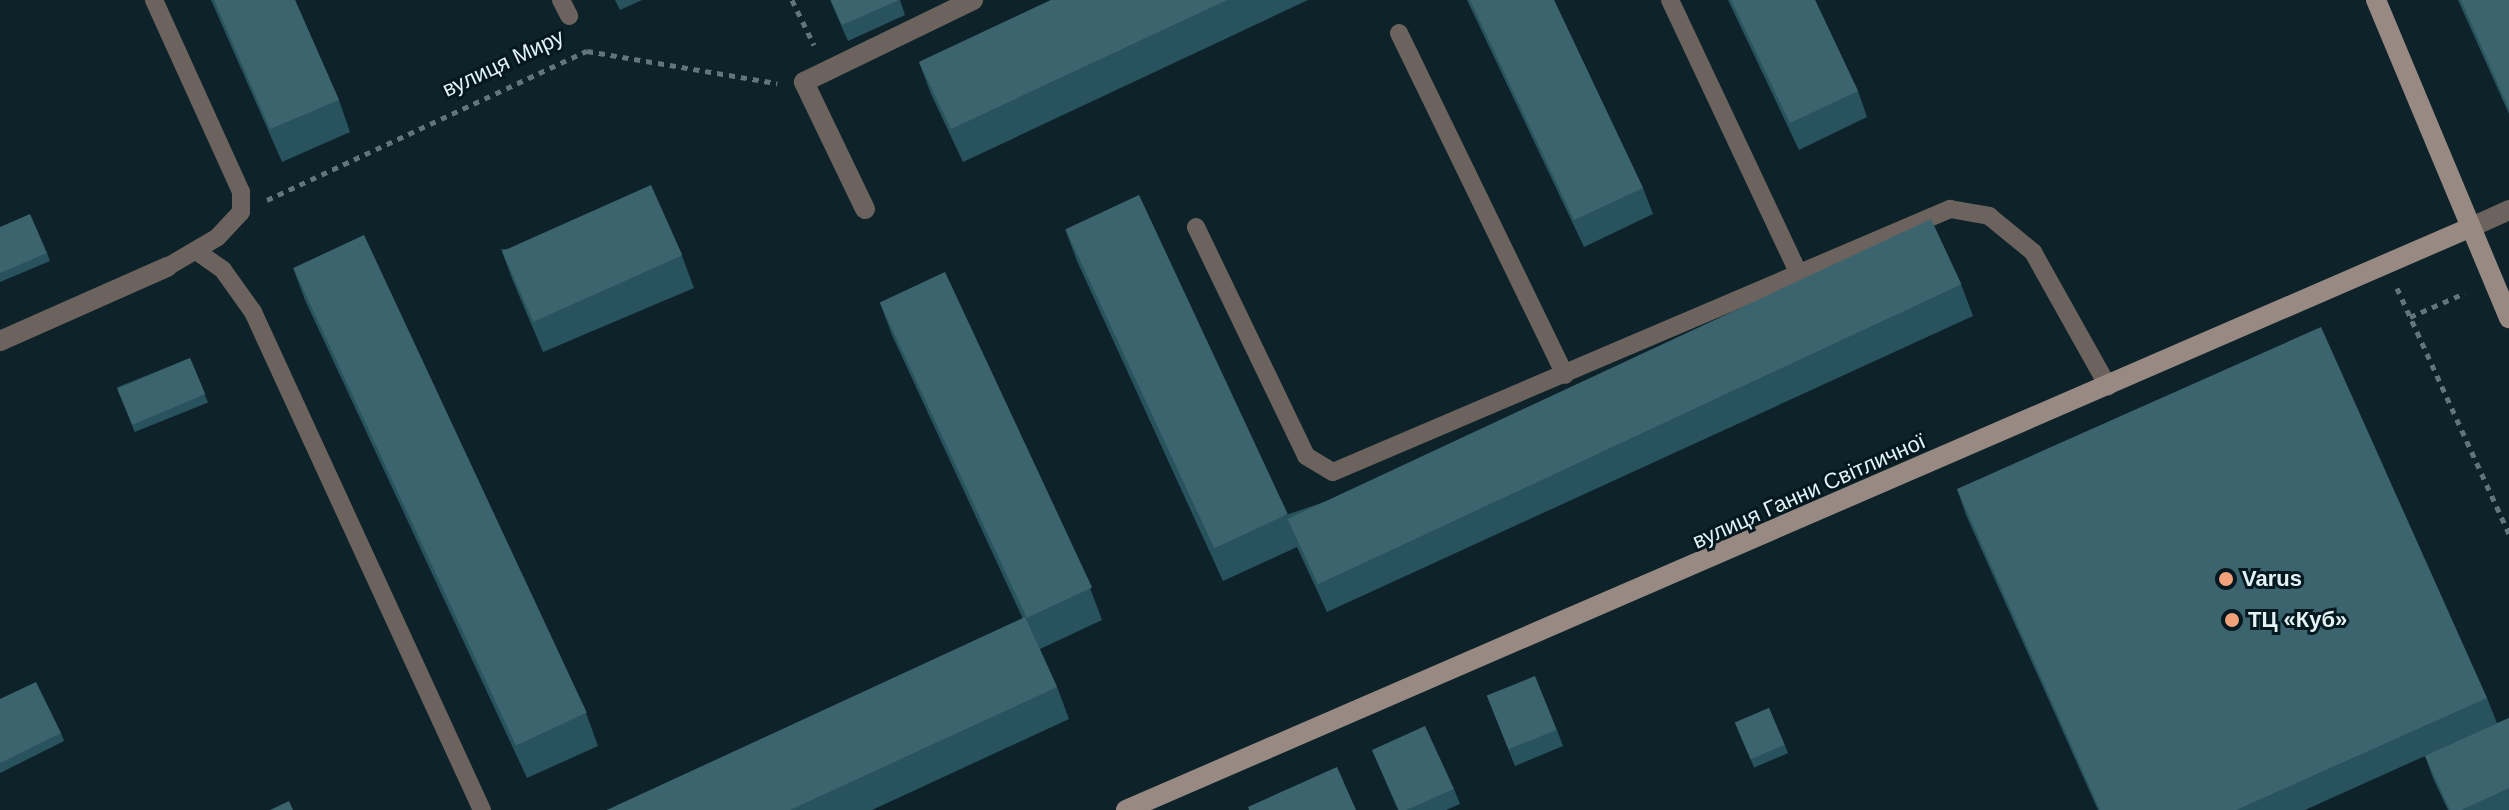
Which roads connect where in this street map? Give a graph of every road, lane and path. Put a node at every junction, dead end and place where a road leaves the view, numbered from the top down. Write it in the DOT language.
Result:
graph roads {
  1 [pos="154,0"];
  2 [pos="792,0"];
  3 [pos="973,0"];
  4 [pos="1670,0"];
  5 [pos="2376,0"];
  6 [pos="1399,33"];
  7 [pos="827,71"];
  8 [pos="804,82"];
  9 [pos="865,209"];
  10 [pos="2509,210"];
  11 [pos="241,212"];
  12 [pos="1196,227"];
  13 [pos="2467,229"];
  14 [pos="199,253"];
  15 [pos="167,267"];
  16 [pos="1798,272"];
  17 [pos="2394,280"];
  18 [pos="2465,293"];
  19 [pos="2410,317"];
  20 [pos="2509,318"];
  21 [pos="0,341"];
  22 [pos="1565,375"];
  23 [pos="2108,386"];
  24 [pos="2509,534"];
  25 [pos="482,810"];
  26 [pos="1126,810"];
  1 -- 11 [label="lane"];
  2 -- 7 [label="path"];
  3 -- 7 [label="street"];
  4 -- 16 [label="lane"];
  5 -- 13 [label="street"];
  6 -- 22 [label="lane"];
  7 -- 8 [label="street"];
  8 -- 9 [label="street"];
  8 -- 11 [label="path, вулиця Миру"];
  10 -- 13 [label="street, вулиця Ганни Світличної"];
  11 -- 14 [label="lane"];
  12 -- 22 [label="lane"];
  13 -- 20 [label="street"];
  13 -- 23 [label="street, вулиця Ганни Світличної"];
  14 -- 15 [label="lane"];
  14 -- 25 [label="lane"];
  15 -- 21 [label="street"];
  16 -- 22 [label="lane"];
  16 -- 23 [label="lane"];
  17 -- 19 [label="path"];
  18 -- 19 [label="path"];
  19 -- 24 [label="path"];
  23 -- 26 [label="street, вулиця Ганни Світличної"];
}
